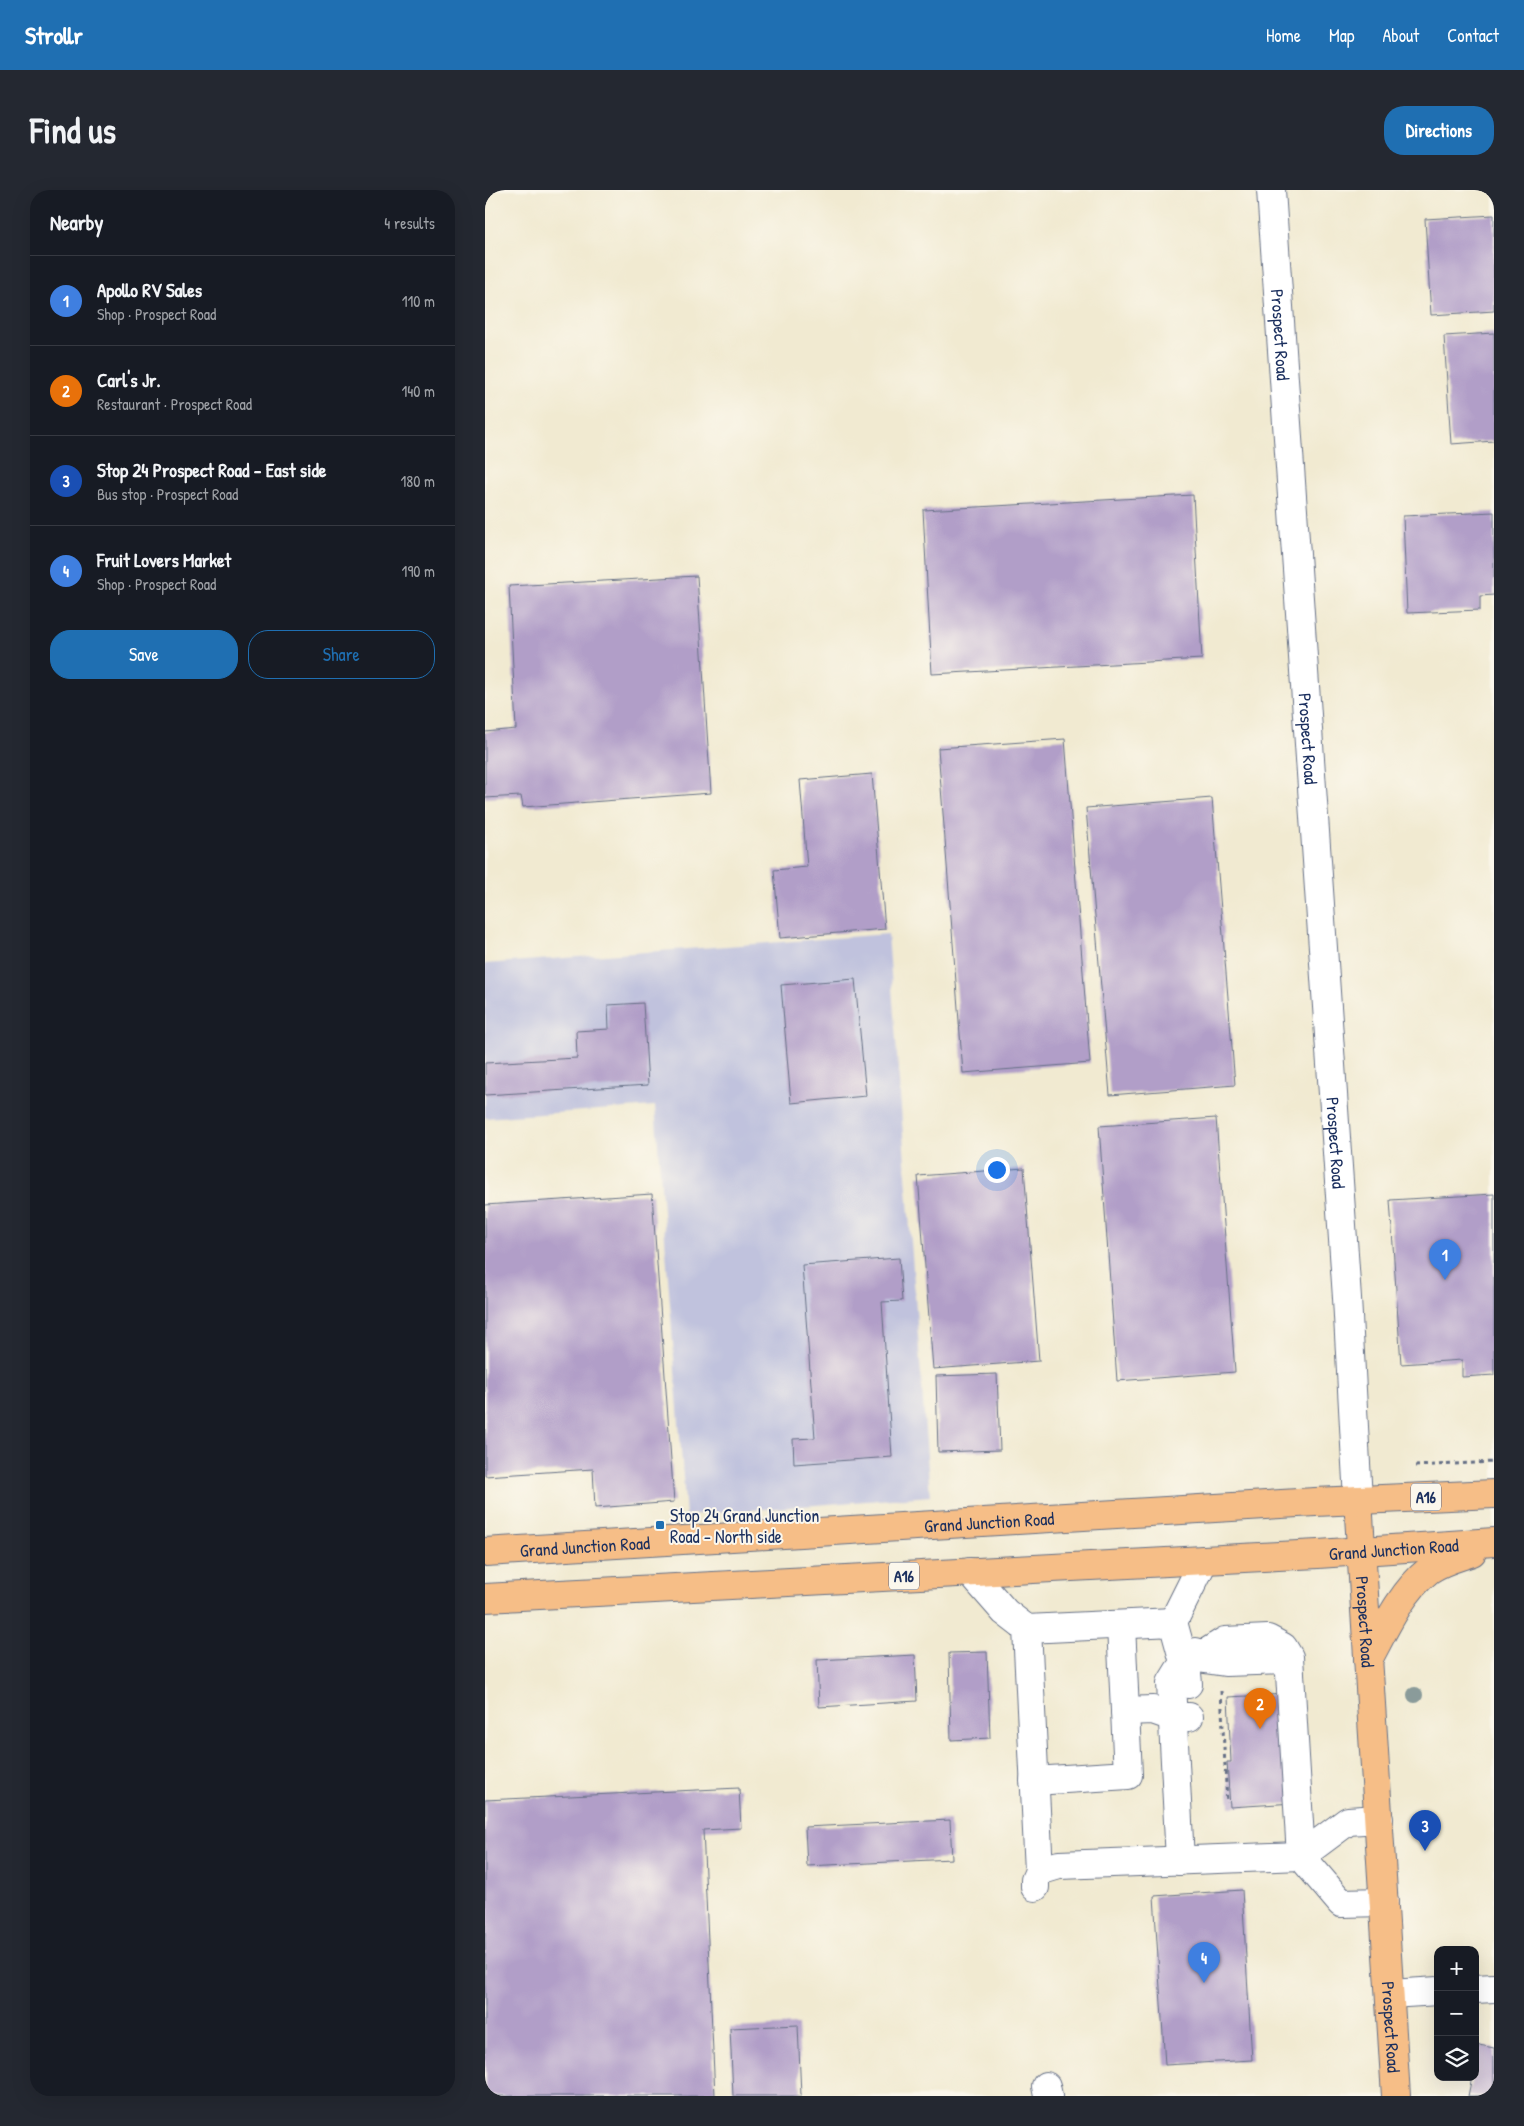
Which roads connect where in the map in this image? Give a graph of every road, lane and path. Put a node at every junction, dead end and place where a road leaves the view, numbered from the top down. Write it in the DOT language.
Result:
graph roads {
  1 [pos="1271,190"];
  2 [pos="1494,1462"];
  3 [pos="1408,1466"];
  4 [pos="1494,1494"];
  5 [pos="1358,1500"];
  6 [pos="1494,1543"];
  7 [pos="1361,1551"];
  8 [pos="485,1552"];
  9 [pos="1204,1560"];
  10 [pos="970,1572"];
  11 [pos="1187,1593"];
  12 [pos="485,1598"];
  13 [pos="1173,1622"];
  14 [pos="1121,1625"];
  15 [pos="1027,1629"];
  16 [pos="1368,1660"];
  17 [pos="1191,1662"];
  18 [pos="1221,1682"];
  19 [pos="1125,1711"];
  20 [pos="1181,1717"];
  21 [pos="1034,1780"];
  22 [pos="1227,1804"];
  23 [pos="1379,1819"];
  24 [pos="1301,1856"];
  25 [pos="1188,1860"];
  26 [pos="1384,1902"];
  27 [pos="1494,1988"];
  28 [pos="1479,1989"];
  29 [pos="1434,1991"];
  30 [pos="1390,1994"];
  31 [pos="1396,2096"];
  1 -- 5 [label="street, Prospect Road"];
  2 -- 3 [label="path"];
  4 -- 5 [label="main road, Grand Junction Road / A16"];
  5 -- 7 [label="main road, Prospect Road"];
  5 -- 8 [label="main road, Grand Junction Road / A16"];
  6 -- 7 [label="main road, Grand Junction Road / A16"];
  6 -- 16 [label="main road"];
  7 -- 9 [label="main road, Grand Junction Road / A16"];
  7 -- 16 [label="main road, Prospect Road"];
  9 -- 10 [label="main road, Grand Junction Road / A16"];
  9 -- 11 [label="street"];
  10 -- 12 [label="main road, Grand Junction Road / A16"];
  10 -- 15 [label="street"];
  11 -- 13 [label="street"];
  11 -- 17 [label="street"];
  13 -- 14 [label="street"];
  13 -- 17 [label="street"];
  14 -- 15 [label="street"];
  14 -- 19 [label="street"];
  15 -- 21 [label="street"];
  16 -- 23 [label="main road, Prospect Road"];
  17 -- 20 [label="street"];
  17 -- 24 [label="street"];
  18 -- 22 [label="path"];
  19 -- 20 [label="street"];
  19 -- 21 [label="street"];
  20 -- 25 [label="street"];
  21 -- 25 [label="street"];
  23 -- 24 [label="street"];
  23 -- 26 [label="main road, Prospect Road"];
  24 -- 25 [label="street"];
  24 -- 26 [label="street"];
  26 -- 30 [label="main road, Prospect Road"];
  27 -- 28 [label="street"];
  29 -- 30 [label="street"];
  30 -- 31 [label="main road, Prospect Road"];
}
